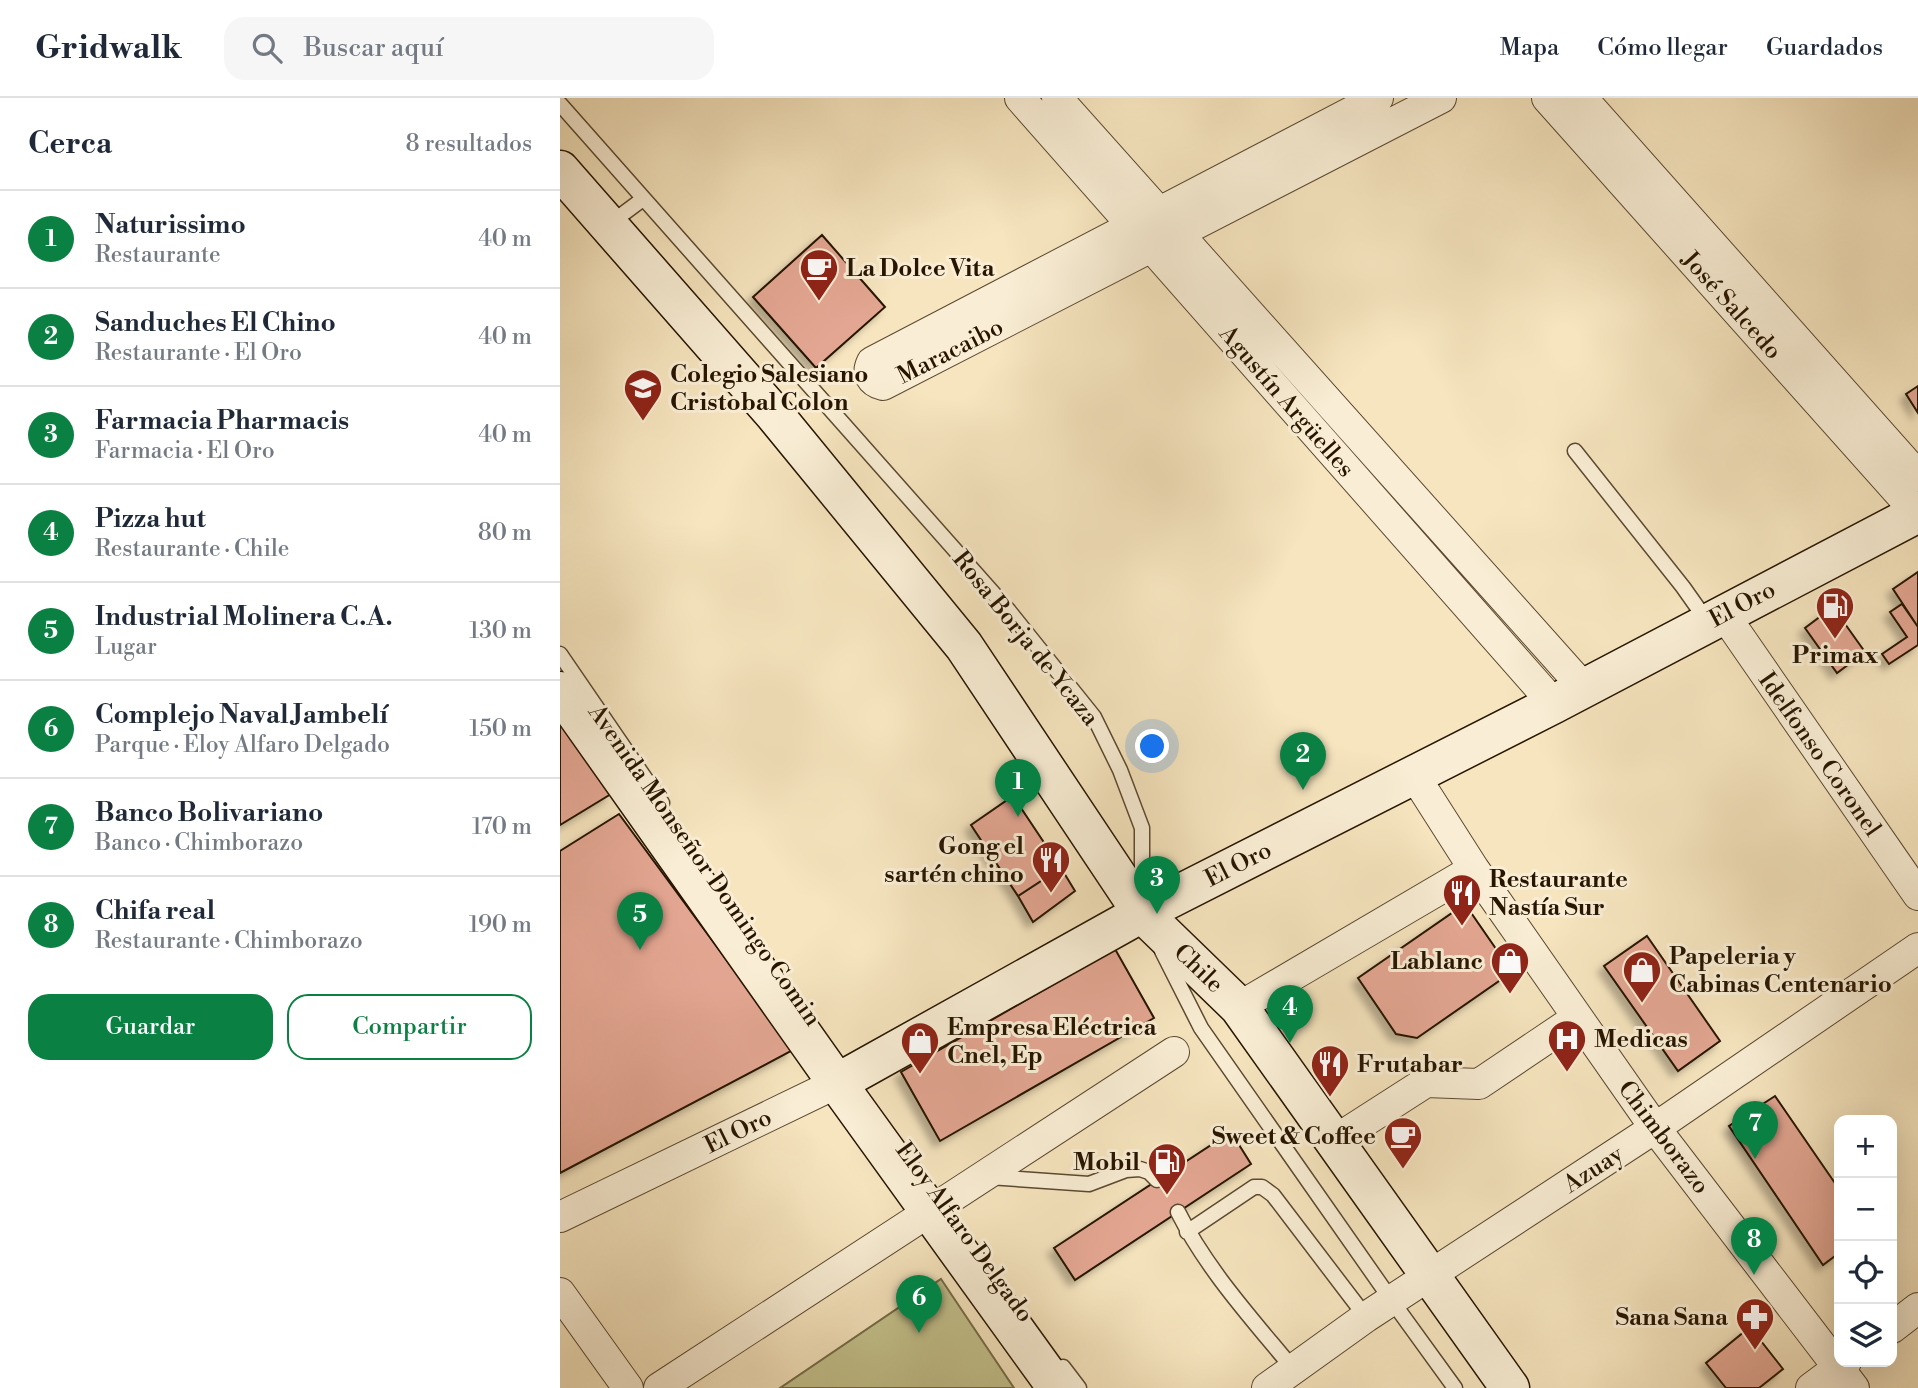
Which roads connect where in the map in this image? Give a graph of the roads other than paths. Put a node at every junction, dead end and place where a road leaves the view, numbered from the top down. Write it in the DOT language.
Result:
graph roads {
  1 [pos="1020,98"];
  2 [pos="1057,98"];
  3 [pos="1378,98"];
  4 [pos="1441,98"];
  5 [pos="1547,98"];
  6 [pos="1583,98"];
  7 [pos="560,104"];
  8 [pos="560,170"];
  9 [pos="643,199"];
  10 [pos="1168,222"];
  11 [pos="607,225"];
  12 [pos="1142,236"];
  13 [pos="1746,301"];
  14 [pos="1575,451"];
  15 [pos="1383,463"];
  16 [pos="1918,477"];
  17 [pos="1360,484"];
  18 [pos="1918,513"];
  19 [pos="1715,618"];
  20 [pos="560,654"];
  21 [pos="560,691"];
  22 [pos="1569,696"];
  23 [pos="1414,775"];
  24 [pos="670,814"];
  25 [pos="1474,869"];
  26 [pos="1918,895"];
  27 [pos="1142,913"];
  28 [pos="1918,948"];
  29 [pos="1239,1007"];
  30 [pos="1577,1018"];
  31 [pos="1174,1052"];
  32 [pos="847,1078"];
  33 [pos="1655,1128"];
  34 [pos="1334,1141"];
  35 [pos="980,1177"];
  36 [pos="1157,1180"];
  37 [pos="939,1204"];
  38 [pos="1178,1212"];
  39 [pos="560,1217"];
  40 [pos="1188,1231"];
  41 [pos="1430,1276"];
  42 [pos="560,1293"];
  43 [pos="1391,1301"];
  44 [pos="1918,1308"];
  45 [pos="1366,1317"];
  46 [pos="1897,1324"];
  47 [pos="1294,1370"];
  48 [pos="1056,1372"];
  49 [pos="1846,1372"];
  50 [pos="628,1388"];
  51 [pos="659,1388"];
  52 [pos="1079,1388"];
  53 [pos="1267,1388"];
  54 [pos="1455,1388"];
  55 [pos="1510,1388"];
  56 [pos="1811,1388"];
  1 -- 12 [label="street, Agustín Argüelles"];
  2 -- 10 [label="street, Agustín Argüelles"];
  3 -- 10 [label="street, Maracaibo"];
  4 -- 10 [label="street, Maracaibo"];
  5 -- 13 [label="street, José Salcedo"];
  6 -- 13 [label="street, José Salcedo"];
  7 -- 9 [label="lane, Rosa Borja de Ycaza"];
  8 -- 11 [label="main road"];
  9 -- 11 [label="lane"];
  9 -- 27 [label="lane, Rosa Borja de Ycaza"];
  10 -- 12 [label="street, Maracaibo"];
  10 -- 15 [label="street, Agustín Argüelles"];
  11 -- 27 [label="main road"];
  12 -- 12 [label="street, Maracaibo"];
  12 -- 17 [label="street, Agustín Argüelles"];
  13 -- 16 [label="street, José Salcedo"];
  13 -- 18 [label="street, José Salcedo"];
  14 -- 19 [label="lane"];
  15 -- 17 [label="street"];
  15 -- 22 [label="street, Agustín Argüelles"];
  17 -- 22 [label="street, Agustín Argüelles"];
  18 -- 19 [label="main road, El Oro"];
  19 -- 22 [label="main road, El Oro"];
  19 -- 26 [label="street, Idelfonso Coronel"];
  20 -- 24 [label="lane, Avenida Monseñor Domingo Comin"];
  21 -- 32 [label="main road, Avenida Monseñor Domingo Comin"];
  22 -- 23 [label="main road, El Oro"];
  23 -- 25 [label="street, Chimborazo"];
  23 -- 27 [label="main road, El Oro"];
  25 -- 29 [label="street"];
  25 -- 30 [label="street, Chimborazo"];
  27 -- 29 [label="main road, Chile"];
  27 -- 32 [label="main road, El Oro"];
  27 -- 43 [label="lane, Chile"];
  28 -- 33 [label="street, Azuay"];
  29 -- 34 [label="main road, Chile"];
  30 -- 33 [label="street, Chimborazo"];
  30 -- 34 [label="street"];
  31 -- 35 [label="street"];
  32 -- 37 [label="main road, Eloy Alfaro Delgado"];
  32 -- 39 [label="street, El Oro"];
  33 -- 41 [label="street, Azuay"];
  33 -- 49 [label="street, Chimborazo"];
  34 -- 41 [label="main road, Chile"];
  35 -- 36 [label="lane"];
  35 -- 37 [label="street"];
  37 -- 48 [label="main road, Eloy Alfaro Delgado"];
  37 -- 51 [label="street"];
  38 -- 40 [label="lane"];
  40 -- 45 [label="lane"];
  40 -- 47 [label="lane"];
  41 -- 43 [label="street, Azuay"];
  41 -- 55 [label="main road, Chile"];
  42 -- 50 [label="street"];
  43 -- 45 [label="street, Azuay"];
  43 -- 54 [label="lane, Chile"];
  44 -- 46 [label="street"];
  45 -- 47 [label="street, Azuay"];
  47 -- 53 [label="street, Azuay"];
  48 -- 52 [label="lane, Eloy Alfaro Delgado"];
  49 -- 56 [label="street"];
}
